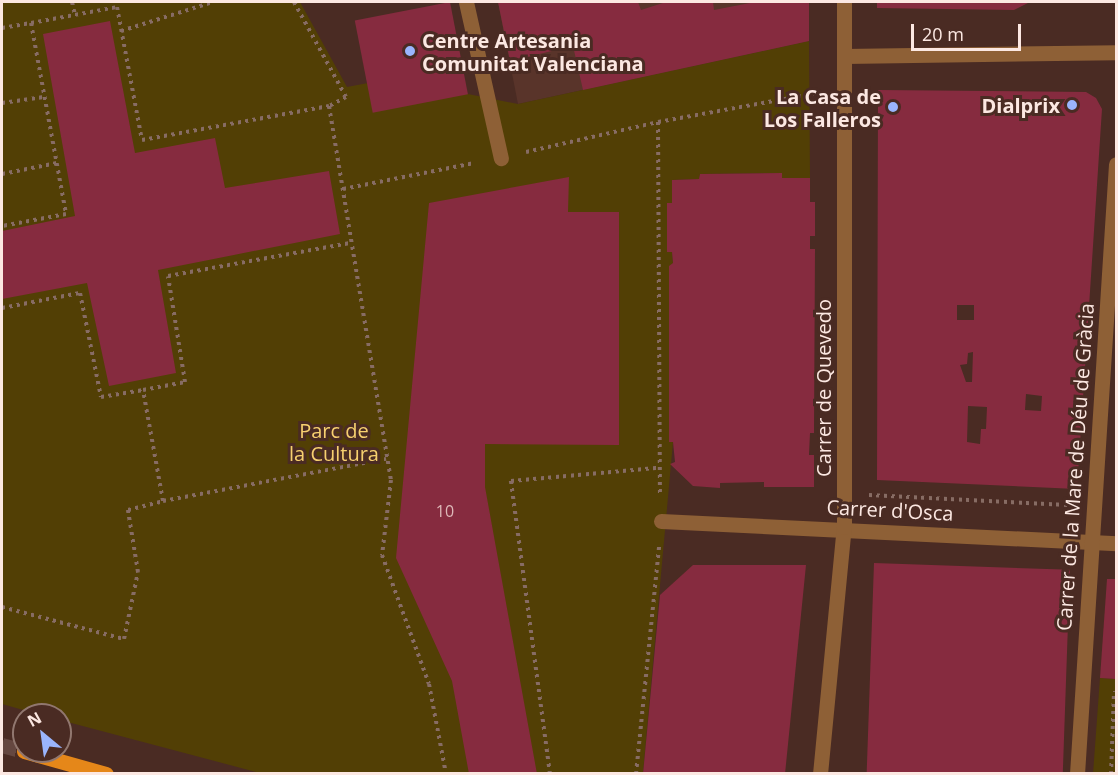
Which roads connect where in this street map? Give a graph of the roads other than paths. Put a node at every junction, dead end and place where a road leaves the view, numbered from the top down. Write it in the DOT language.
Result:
graph roads {
  1 [pos="466,2"];
  2 [pos="844,2"];
  3 [pos="1116,52"];
  4 [pos="844,56"];
  5 [pos="501,158"];
  6 [pos="1116,164"];
  7 [pos="661,521"];
  8 [pos="844,527"];
  9 [pos="1116,537"];
  10 [pos="1092,542"];
  11 [pos="1116,543"];
  12 [pos="67,763"];
  13 [pos="106,774"];
  14 [pos="820,774"];
  15 [pos="1077,774"];
  1 -- 5 [label="street"];
  2 -- 4 [label="street, Carrer de Quevedo"];
  3 -- 4 [label="street"];
  4 -- 8 [label="street, Carrer de Quevedo"];
  6 -- 10 [label="street, Carrer de la Mare de Déu de Gràcia"];
  7 -- 8 [label="street, Carrer d'Osca"];
  8 -- 10 [label="street, Carrer d'Osca"];
  8 -- 14 [label="street, Carrer de Quevedo"];
  9 -- 10 [label="street"];
  10 -- 11 [label="street, Carrer d'Osca"];
  10 -- 15 [label="street, Carrer de la Mare de Déu de Gràcia"];
  12 -- 13 [label="main road"];
}
